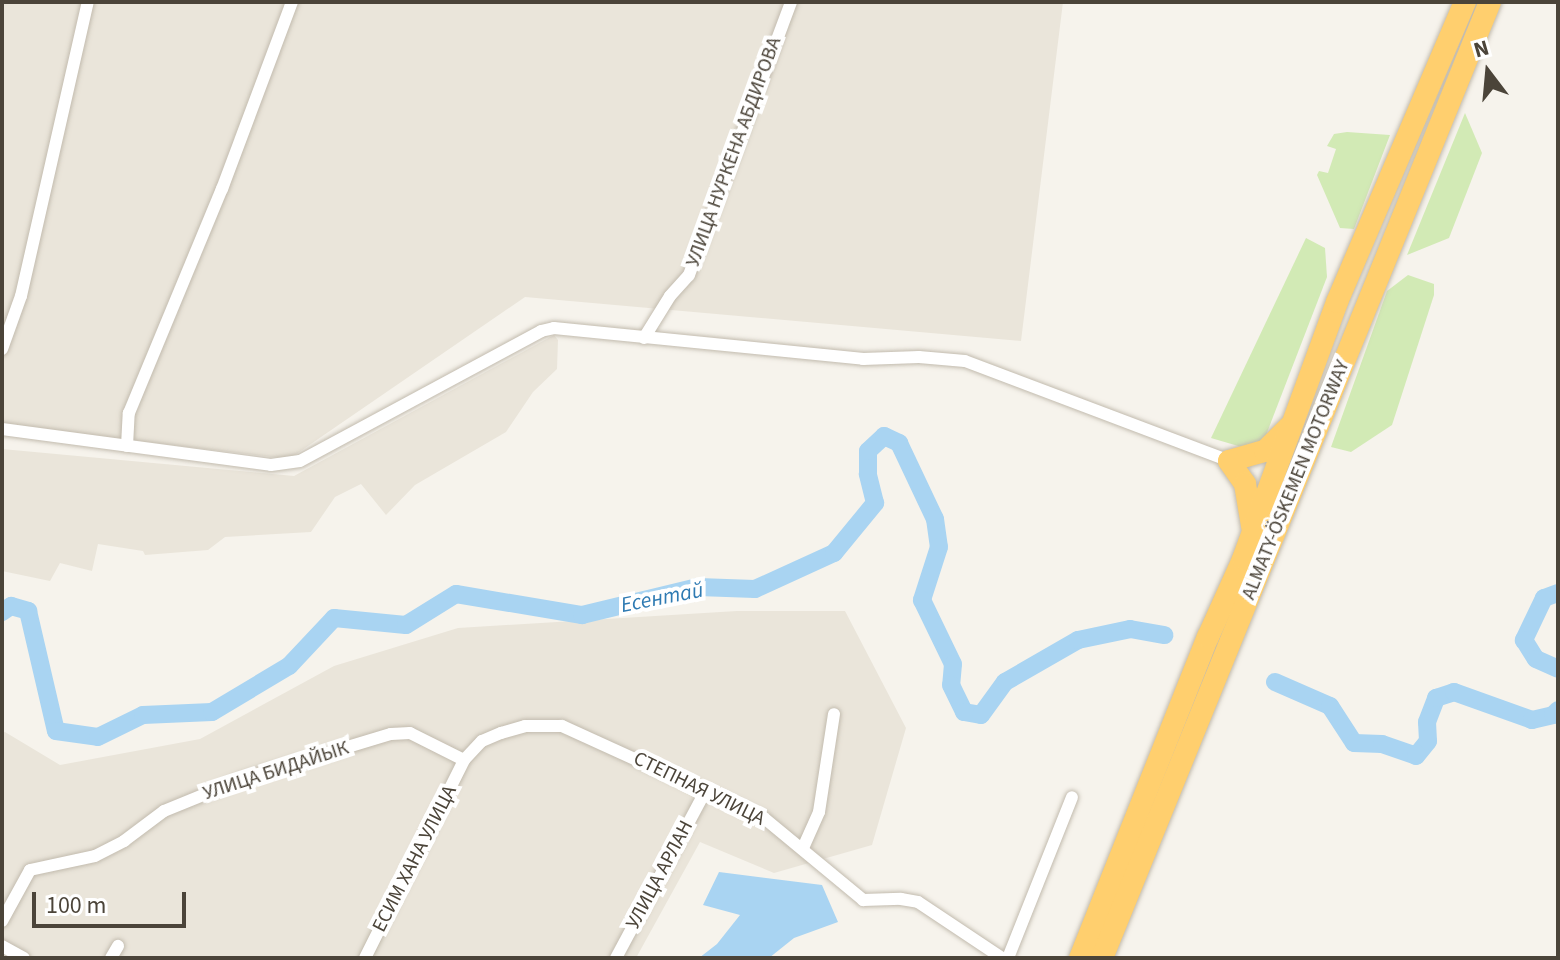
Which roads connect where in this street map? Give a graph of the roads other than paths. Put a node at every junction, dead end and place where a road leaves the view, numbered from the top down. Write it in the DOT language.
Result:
graph roads {
  1 [pos="88,2"];
  2 [pos="292,2"];
  3 [pos="791,2"];
  4 [pos="1465,2"];
  5 [pos="1490,2"];
  6 [pos="644,338"];
  7 [pos="2,349"];
  8 [pos="1295,418"];
  9 [pos="2,429"];
  10 [pos="127,446"];
  11 [pos="1229,461"];
  12 [pos="1252,534"];
  13 [pos="834,714"];
  14 [pos="464,760"];
  15 [pos="705,792"];
  16 [pos="1072,797"];
  17 [pos="803,848"];
  18 [pos="2,921"];
  19 [pos="2,946"];
  20 [pos="1004,957"];
  21 [pos="24,958"];
  22 [pos="365,958"];
  23 [pos="616,958"];
  24 [pos="1080,958"];
  25 [pos="1102,958"];
  1 -- 7 [label="street"];
  2 -- 10 [label="street"];
  3 -- 6 [label="street, УЛИЦА НУРКЕНА АБДИРОВА"];
  4 -- 8 [label="highway, ALMATY-ÖSKEMEN MOTORWAY"];
  5 -- 25 [label="highway, ALMATY-ÖSKEMEN MOTORWAY"];
  6 -- 10 [label="street"];
  6 -- 11 [label="street"];
  8 -- 11 [label="highway"];
  8 -- 12 [label="highway, ALMATY-ÖSKEMEN MOTORWAY"];
  9 -- 10 [label="street"];
  11 -- 12 [label="highway"];
  12 -- 24 [label="highway, ALMATY-ÖSKEMEN MOTORWAY"];
  13 -- 17 [label="street"];
  14 -- 15 [label="street, СТЕПНАЯ УЛИЦА"];
  14 -- 18 [label="street, УЛИЦА БИДАЙЫК"];
  14 -- 22 [label="street, ЕСИМ ХАНА УЛИЦА"];
  15 -- 17 [label="street, СТЕПНАЯ УЛИЦА"];
  15 -- 23 [label="street, УЛИЦА АРЛАН"];
  16 -- 20 [label="street"];
  17 -- 20 [label="street, СТЕПНАЯ УЛИЦА"];
  19 -- 21 [label="street"];
}
